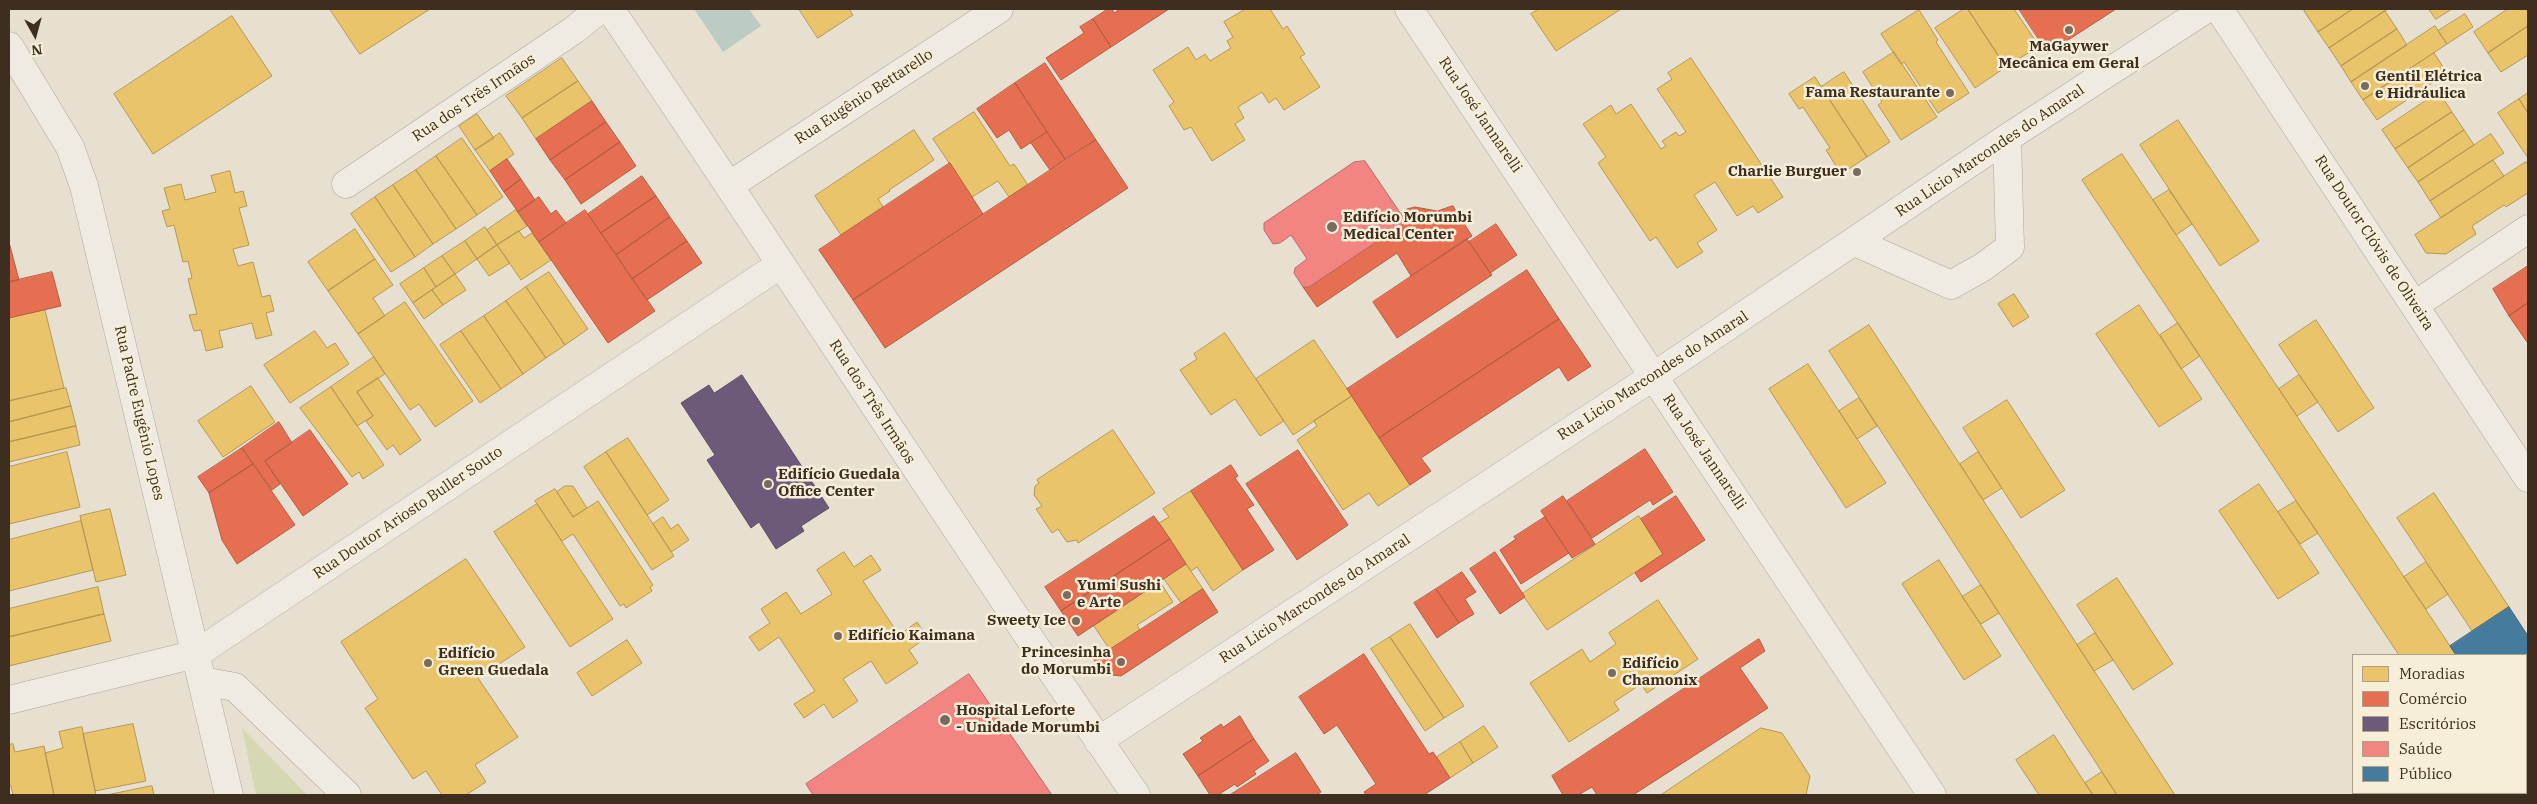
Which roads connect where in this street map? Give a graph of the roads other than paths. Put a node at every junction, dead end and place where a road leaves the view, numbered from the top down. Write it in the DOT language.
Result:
graph roads {
  1 [pos="600,9"];
  2 [pos="610,9"];
  3 [pos="999,9"];
  4 [pos="1409,9"];
  5 [pos="2206,9"];
  6 [pos="2218,9"];
  7 [pos="9,46"];
  8 [pos="2007,138"];
  9 [pos="346,184"];
  10 [pos="730,185"];
  11 [pos="2528,229"];
  12 [pos="1855,242"];
  13 [pos="781,264"];
  14 [pos="2414,305"];
  15 [pos="1654,376"];
  16 [pos="2528,478"];
  17 [pos="196,654"];
  18 [pos="202,681"];
  19 [pos="9,700"];
  20 [pos="1098,741"];
  21 [pos="229,795"];
  22 [pos="347,795"];
  23 [pos="1136,795"];
  24 [pos="1932,795"];
  1 -- 9 [label="street, Rua dos Três Irmãos"];
  2 -- 10 [label="street, Rua dos Três Irmãos"];
  3 -- 10 [label="street, Rua Eugênio Bettarello"];
  4 -- 15 [label="street, Rua José Jannarelli"];
  5 -- 8 [label="street, Rua Licio Marcondes do Amaral"];
  6 -- 14 [label="street, Rua Doutor Clóvis de Oliveira"];
  7 -- 17 [label="street, Rua Padre Eugênio Lopes"];
  8 -- 12 [label="street, Rua Licio Marcondes do Amaral"];
  8 -- 12 [label="street"];
  10 -- 13 [label="street, Rua dos Três Irmãos"];
  11 -- 14 [label="street"];
  12 -- 15 [label="street, Rua Licio Marcondes do Amaral"];
  13 -- 17 [label="street, Rua Doutor Ariosto Buller Souto"];
  13 -- 20 [label="street, Rua dos Três Irmãos"];
  14 -- 16 [label="street, Rua Doutor Clóvis de Oliveira"];
  15 -- 20 [label="street, Rua Licio Marcondes do Amaral"];
  15 -- 24 [label="street, Rua José Jannarelli"];
  17 -- 18 [label="street, Rua Padre Eugênio Lopes"];
  17 -- 19 [label="street, Rua Doutor Ariosto Buller Souto"];
  18 -- 21 [label="street, Rua Padre Eugênio Lopes"];
  18 -- 22 [label="street"];
  20 -- 23 [label="street, Rua dos Três Irmãos"];
}
